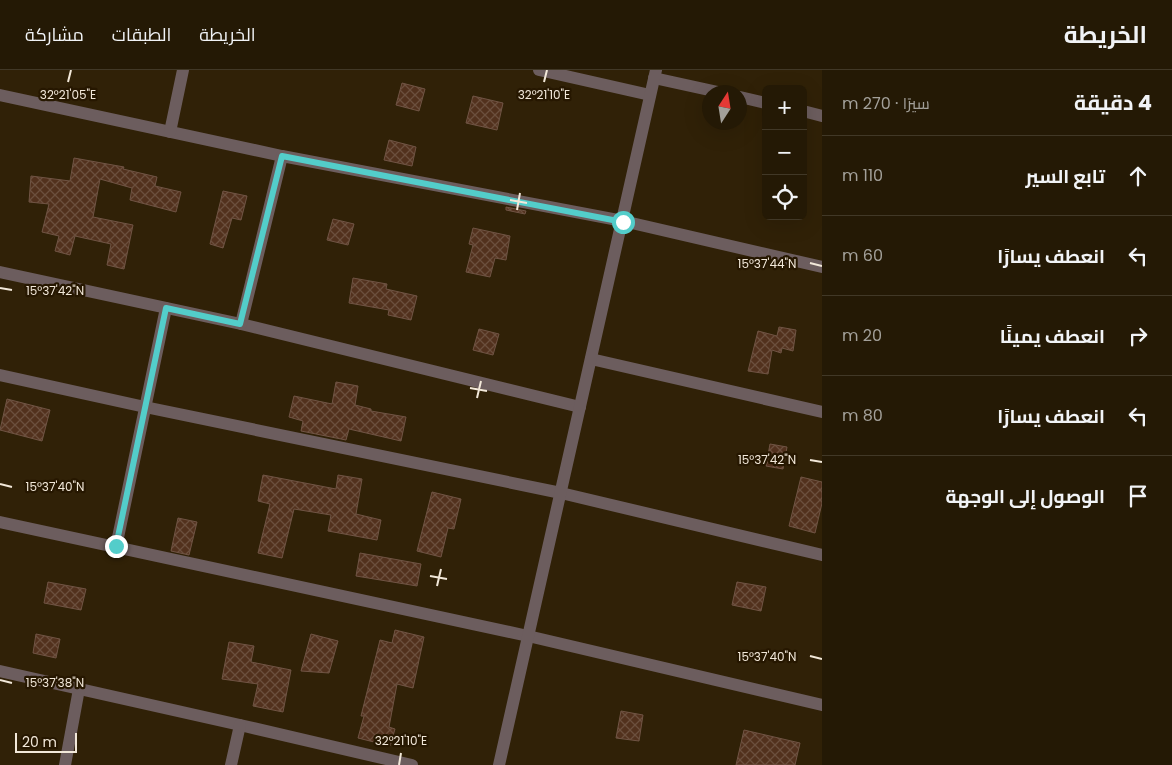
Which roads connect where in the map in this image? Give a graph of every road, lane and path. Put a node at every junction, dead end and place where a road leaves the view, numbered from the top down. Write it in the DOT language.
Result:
graph roads {
  1 [pos="183,70"];
  2 [pos="539,70"];
  3 [pos="655,74"];
  4 [pos="702,87"];
  5 [pos="0,95"];
  6 [pos="650,96"];
  7 [pos="747,99"];
  8 [pos="762,102"];
  9 [pos="807,113"];
  10 [pos="822,116"];
  11 [pos="170,132"];
  12 [pos="282,156"];
  13 [pos="623,222"];
  14 [pos="822,267"];
  15 [pos="0,272"];
  16 [pos="166,308"];
  17 [pos="240,324"];
  18 [pos="591,359"];
  19 [pos="0,375"];
  20 [pos="145,407"];
  21 [pos="580,407"];
  22 [pos="822,412"];
  23 [pos="561,493"];
  24 [pos="0,522"];
  25 [pos="116,546"];
  26 [pos="822,556"];
  27 [pos="528,636"];
  28 [pos="0,671"];
  29 [pos="79,689"];
  30 [pos="822,704"];
  31 [pos="240,724"];
  32 [pos="65,765"];
  33 [pos="231,765"];
  34 [pos="412,765"];
  35 [pos="499,765"];
  1 -- 11 [label="street"];
  2 -- 6 [label="street"];
  3 -- 4 [label="street"];
  3 -- 6 [label="street"];
  5 -- 11 [label="street"];
  6 -- 13 [label="street"];
  7 -- 8 [label="street"];
  9 -- 10 [label="street"];
  11 -- 12 [label="street"];
  12 -- 13 [label="street"];
  12 -- 17 [label="street"];
  13 -- 14 [label="street"];
  13 -- 18 [label="street"];
  15 -- 16 [label="street"];
  16 -- 17 [label="street"];
  16 -- 20 [label="street"];
  17 -- 21 [label="street"];
  18 -- 21 [label="street"];
  18 -- 22 [label="street"];
  19 -- 20 [label="street"];
  20 -- 23 [label="street"];
  20 -- 25 [label="street"];
  21 -- 23 [label="street"];
  23 -- 26 [label="street"];
  23 -- 27 [label="street"];
  24 -- 25 [label="street"];
  25 -- 27 [label="street"];
  27 -- 30 [label="street"];
  27 -- 35 [label="street"];
  28 -- 29 [label="street"];
  29 -- 31 [label="street"];
  29 -- 32 [label="street"];
  31 -- 33 [label="street"];
  31 -- 34 [label="street"];
}
